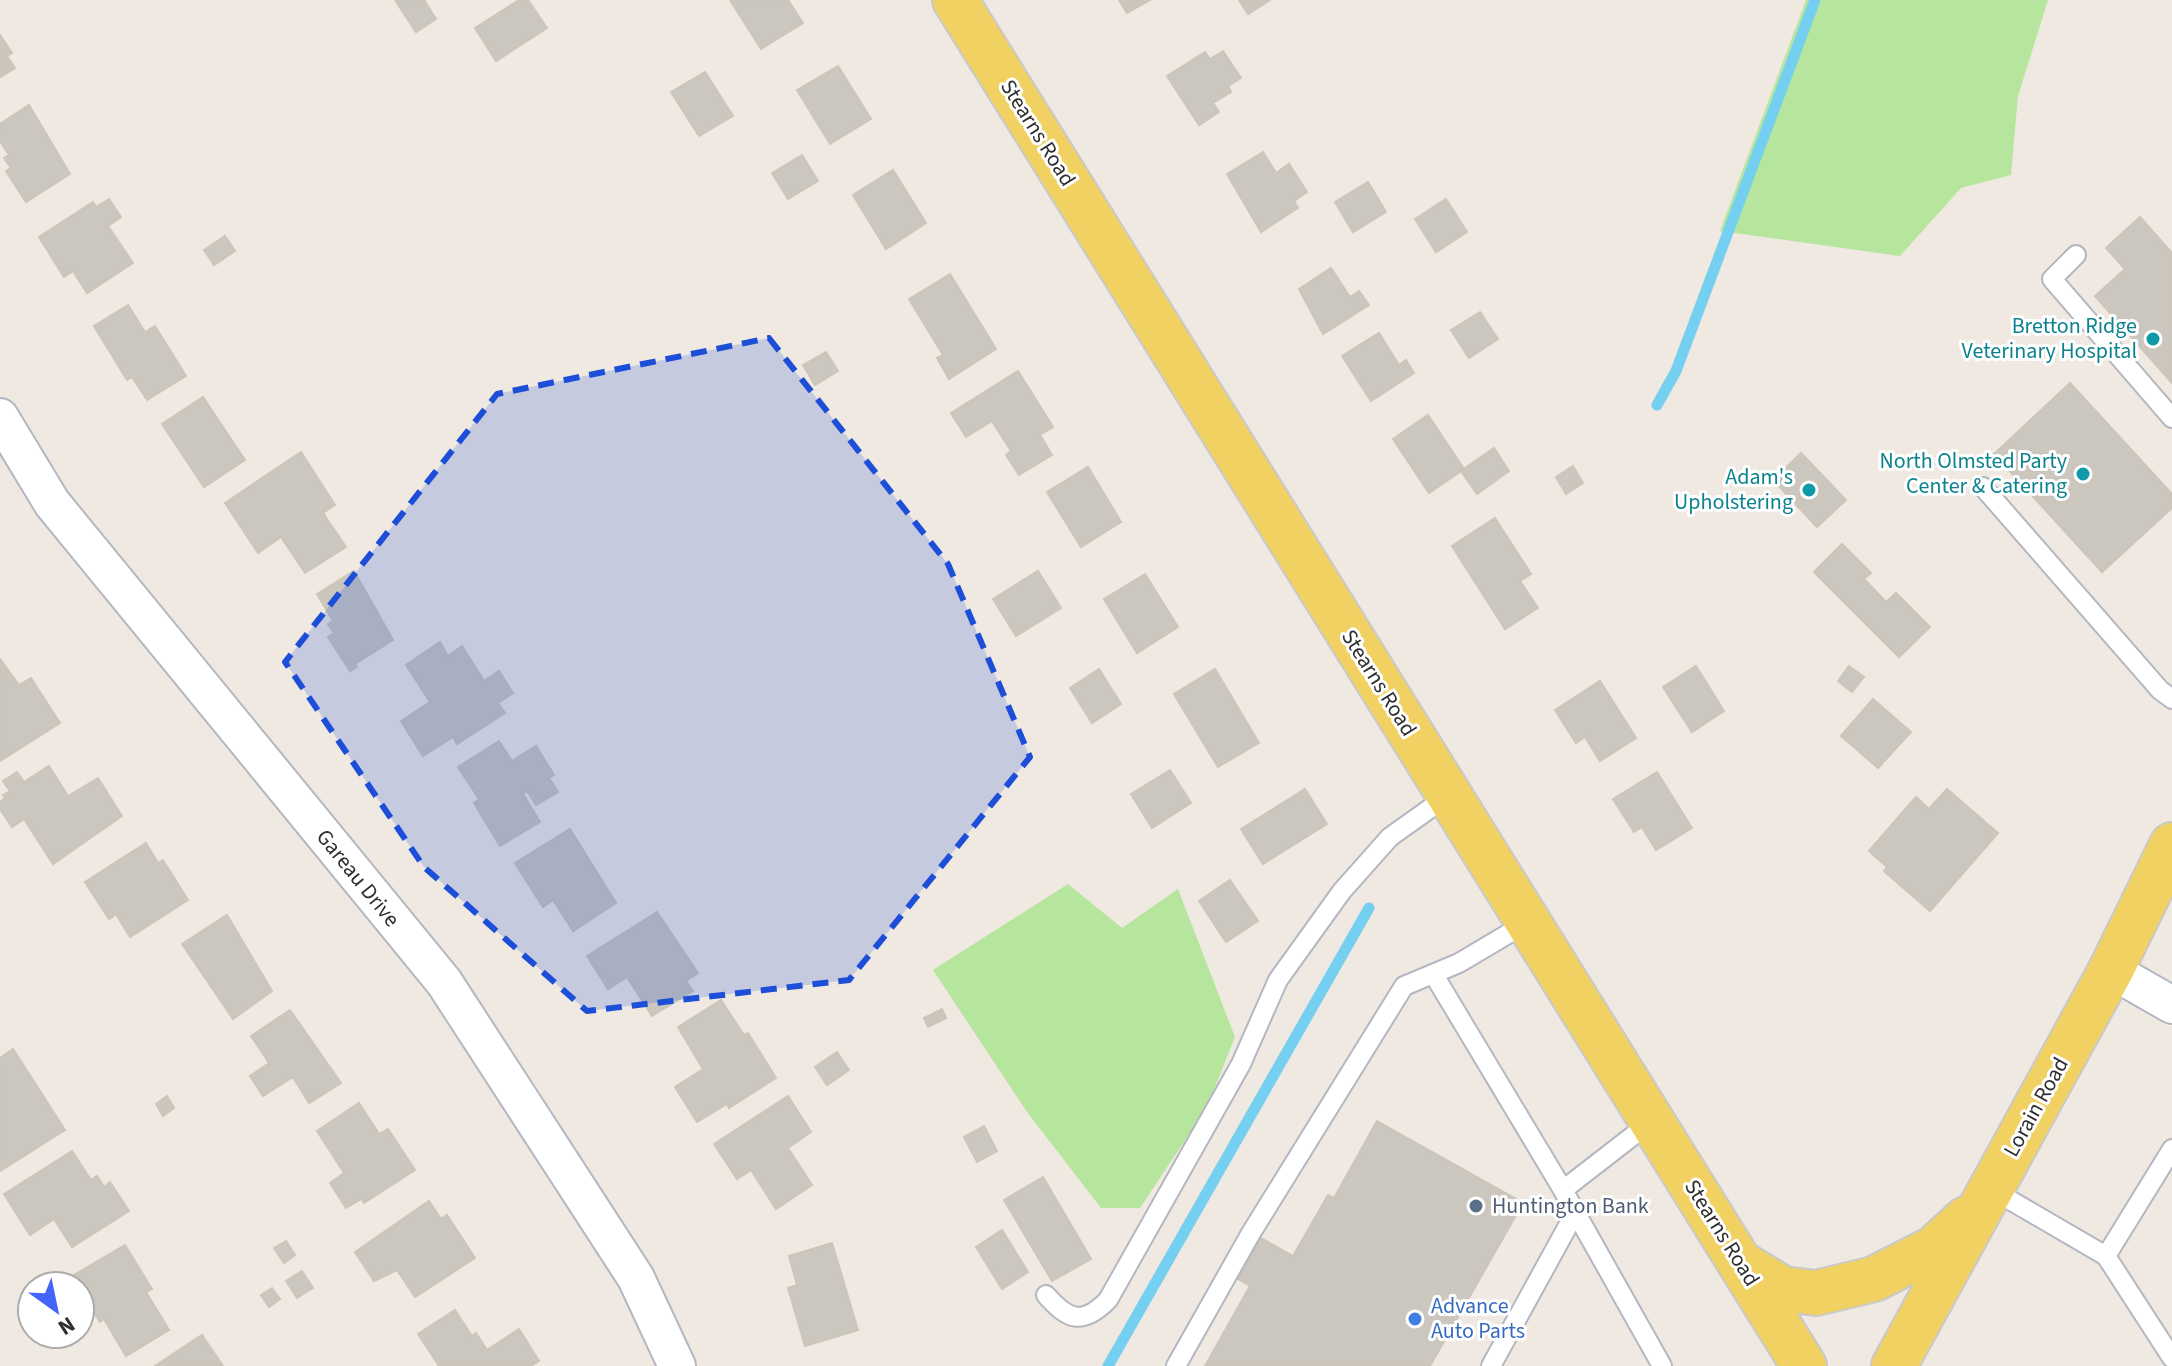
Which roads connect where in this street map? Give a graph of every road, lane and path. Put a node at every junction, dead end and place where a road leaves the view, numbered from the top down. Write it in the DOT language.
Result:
graph roads {
  1 [pos="955,0"];
  2 [pos="2076,255"];
  3 [pos="0,417"];
  4 [pos="2172,418"];
  5 [pos="1983,487"];
  6 [pos="2172,699"];
  7 [pos="1449,795"];
  8 [pos="2172,845"];
  9 [pos="1528,922"];
  10 [pos="2111,970"];
  11 [pos="1434,975"];
  12 [pos="2172,1005"];
  13 [pos="1652,1121"];
  14 [pos="2172,1149"];
  15 [pos="1563,1190"];
  16 [pos="1987,1196"];
  17 [pos="1575,1213"];
  18 [pos="2106,1256"];
  19 [pos="1740,1262"];
  20 [pos="1046,1295"];
  21 [pos="2166,1344"];
  22 [pos="2172,1358"];
  23 [pos="677,1366"];
  24 [pos="1176,1366"];
  25 [pos="1491,1366"];
  26 [pos="1662,1366"];
  27 [pos="1804,1366"];
  28 [pos="1894,1366"];
  1 -- 7 [label="main road, Stearns Road"];
  2 -- 4 [label="lane"];
  3 -- 23 [label="street, Gareau Drive"];
  5 -- 6 [label="lane"];
  7 -- 9 [label="main road, Stearns Road"];
  7 -- 20 [label="lane"];
  8 -- 10 [label="main road, Lorain Road"];
  9 -- 11 [label="lane"];
  9 -- 13 [label="main road, Stearns Road"];
  10 -- 12 [label="street"];
  10 -- 16 [label="main road, Lorain Road"];
  11 -- 15 [label="lane"];
  11 -- 24 [label="lane"];
  13 -- 15 [label="lane"];
  13 -- 19 [label="main road, Stearns Road"];
  14 -- 18 [label="lane"];
  15 -- 17 [label="lane"];
  16 -- 18 [label="lane"];
  16 -- 19 [label="main road"];
  16 -- 28 [label="main road, Lorain Road"];
  17 -- 25 [label="lane"];
  17 -- 26 [label="lane"];
  18 -- 21 [label="lane"];
  19 -- 27 [label="main road, Stearns Road"];
  21 -- 22 [label="lane"];
}
